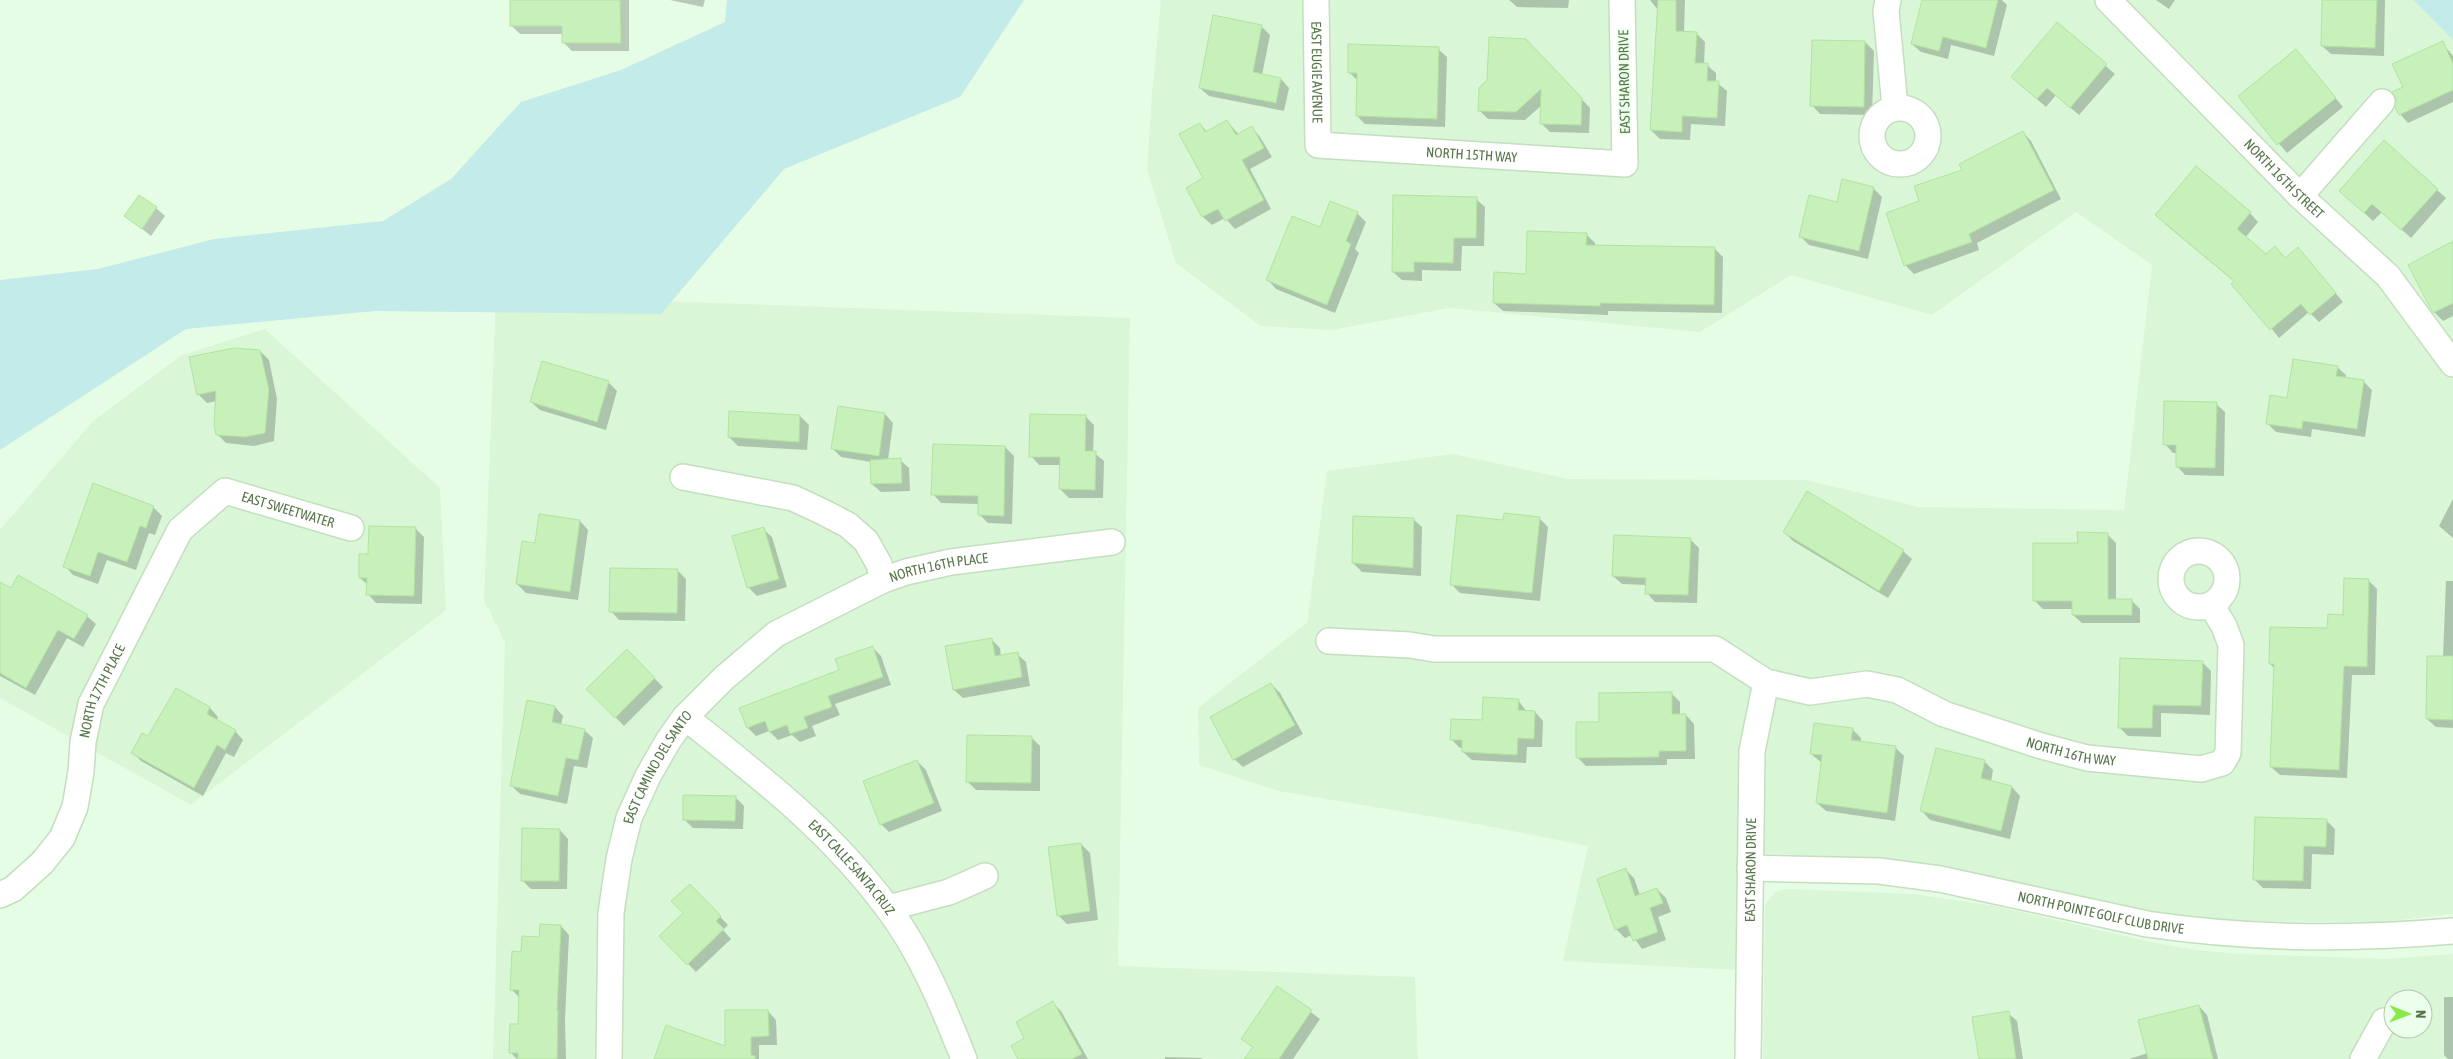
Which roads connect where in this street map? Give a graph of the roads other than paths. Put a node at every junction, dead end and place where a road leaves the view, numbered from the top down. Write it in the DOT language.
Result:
graph roads {
  1 [pos="1316,0"];
  2 [pos="1622,0"];
  3 [pos="1888,0"];
  4 [pos="2108,0"];
  5 [pos="2382,102"];
  6 [pos="1895,108"];
  7 [pos="1318,144"];
  8 [pos="1625,164"];
  9 [pos="2300,196"];
  10 [pos="2453,364"];
  11 [pos="683,477"];
  12 [pos="225,491"];
  13 [pos="352,528"];
  14 [pos="1112,542"];
  15 [pos="883,580"];
  16 [pos="2211,605"];
  17 [pos="1329,640"];
  18 [pos="1766,682"];
  19 [pos="684,718"];
  20 [pos="1750,868"];
  21 [pos="985,876"];
  22 [pos="0,895"];
  23 [pos="888,908"];
  24 [pos="2453,931"];
  25 [pos="2383,1023"];
  26 [pos="610,1059"];
  27 [pos="964,1059"];
  28 [pos="1748,1059"];
  29 [pos="2363,1059"];
  1 -- 7 [label="street, EAST EUGIE AVENUE"];
  2 -- 8 [label="street, EAST SHARON DRIVE"];
  3 -- 6 [label="street"];
  4 -- 9 [label="street, NORTH 16TH STREET"];
  5 -- 9 [label="street"];
  7 -- 8 [label="street, NORTH 15TH WAY"];
  9 -- 10 [label="street, NORTH 16TH STREET"];
  11 -- 15 [label="street, NORTH 16TH PLACE"];
  12 -- 13 [label="street, EAST SWEETWATER"];
  12 -- 22 [label="street, NORTH 17TH PLACE"];
  14 -- 15 [label="street, NORTH 16TH PLACE"];
  15 -- 19 [label="street, EAST CAMINO DEL SANTO"];
  16 -- 18 [label="street, NORTH 16TH WAY"];
  17 -- 18 [label="street"];
  18 -- 20 [label="street, EAST SHARON DRIVE"];
  19 -- 23 [label="street, EAST CALLE SANTA CRUZ"];
  19 -- 26 [label="street, EAST CAMINO DEL SANTO"];
  20 -- 24 [label="street, NORTH POINTE GOLF CLUB DRIVE"];
  20 -- 28 [label="street, EAST SHARON DRIVE"];
  21 -- 23 [label="street"];
  23 -- 27 [label="street, EAST CALLE SANTA CRUZ"];
  25 -- 29 [label="street"];
}
